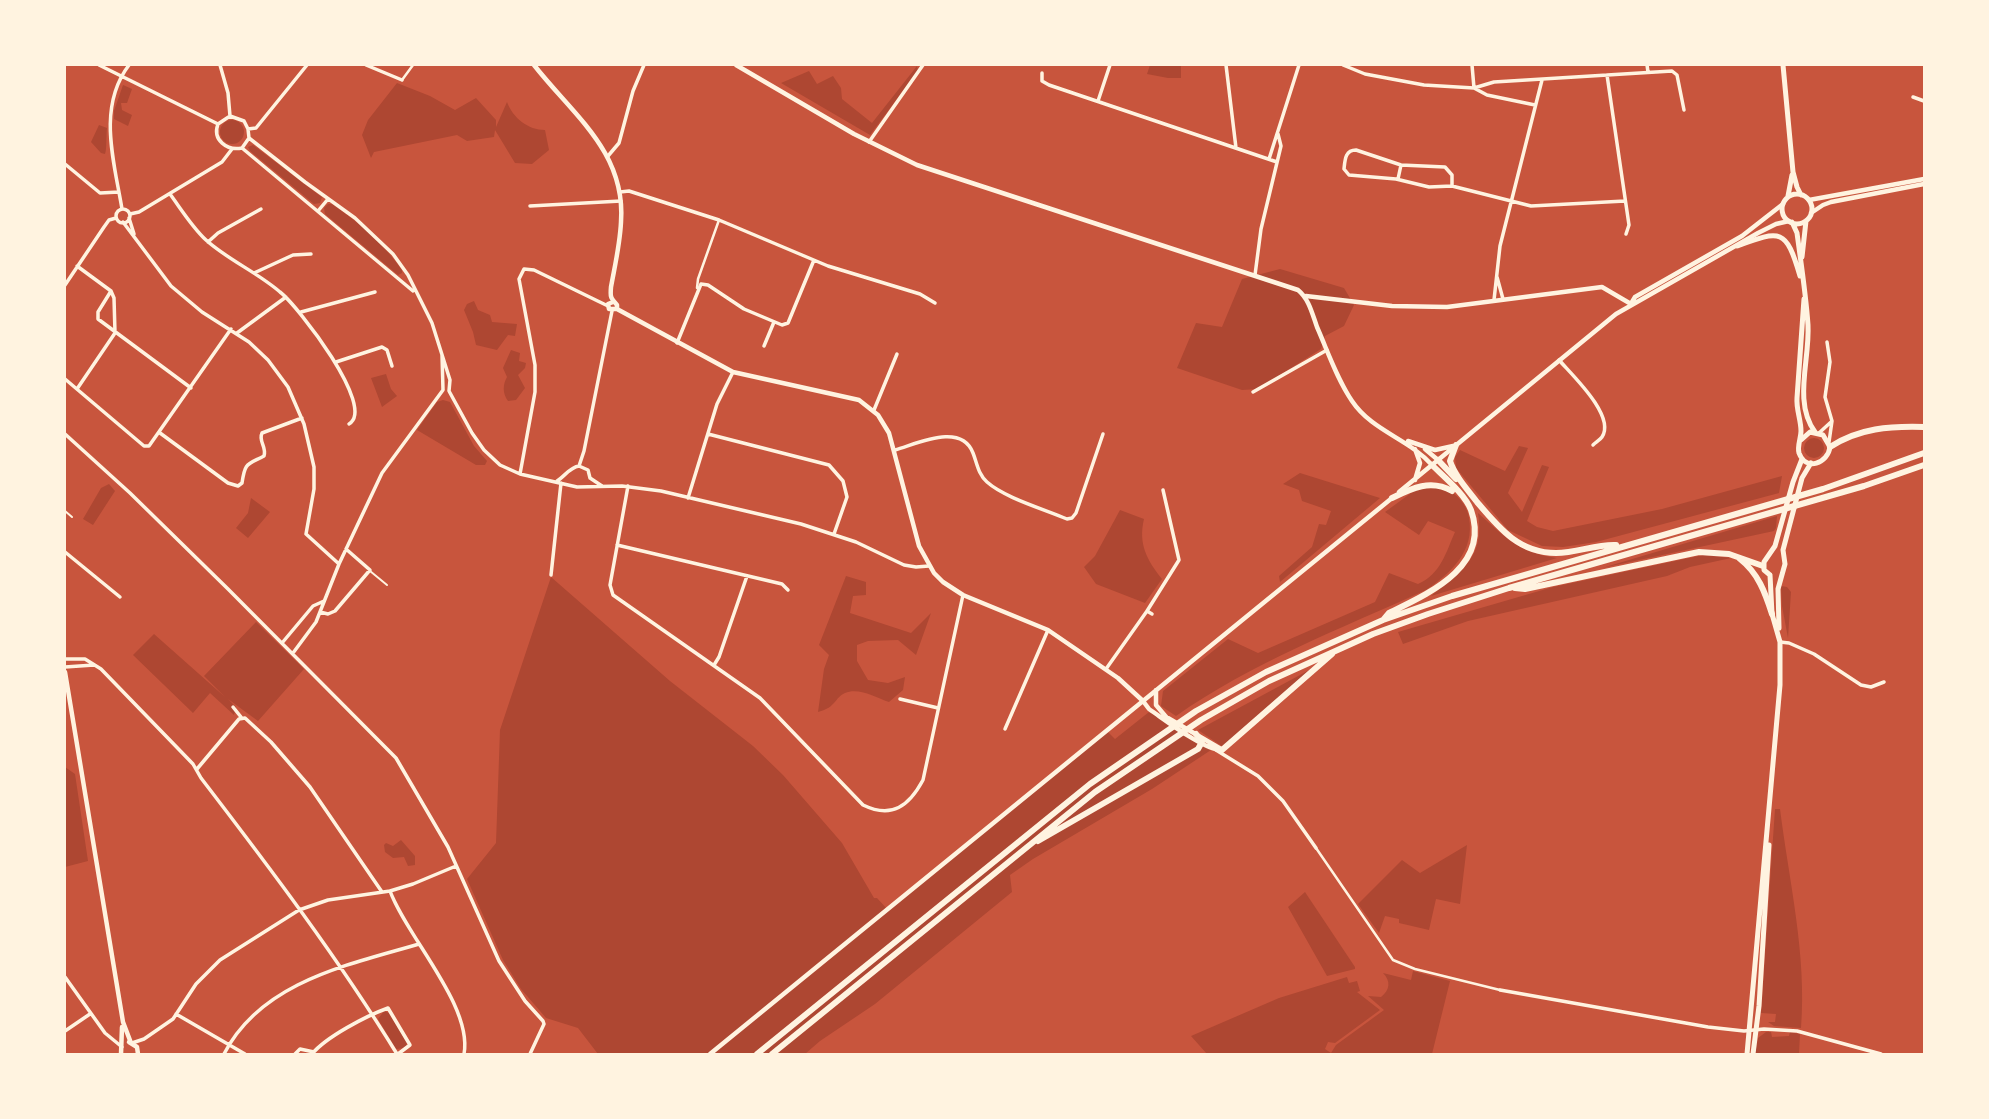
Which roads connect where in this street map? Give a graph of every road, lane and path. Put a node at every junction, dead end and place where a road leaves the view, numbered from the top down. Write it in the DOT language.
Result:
graph roads {
  1 [pos="99,65"];
  2 [pos="129,65"];
  3 [pos="220,65"];
  4 [pos="307,65"];
  5 [pos="366,65"];
  6 [pos="413,65"];
  7 [pos="533,65"];
  8 [pos="644,65"];
  9 [pos="736,65"];
  10 [pos="923,65"];
  11 [pos="1110,65"];
  12 [pos="1226,65"];
  13 [pos="1299,65"];
  14 [pos="1343,65"];
  15 [pos="1472,65"];
  16 [pos="1647,65"];
  17 [pos="1783,65"];
  18 [pos="1648,72"];
  19 [pos="1042,73"];
  20 [pos="1607,75"];
  21 [pos="122,76"];
  22 [pos="402,80"];
  23 [pos="1542,80"];
  24 [pos="1474,88"];
  25 [pos="1913,97"];
  26 [pos="1098,101"];
  27 [pos="1924,101"];
  28 [pos="1535,105"];
  29 [pos="1684,110"];
  30 [pos="230,116"];
  31 [pos="218,124"];
  32 [pos="248,129"];
  33 [pos="1278,134"];
  34 [pos="249,138"];
  35 [pos="869,142"];
  36 [pos="242,148"];
  37 [pos="1236,148"];
  38 [pos="232,149"];
  39 [pos="608,156"];
  40 [pos="1269,159"];
  41 [pos="1277,162"];
  42 [pos="65,164"];
  43 [pos="1401,165"];
  44 [pos="1793,172"];
  45 [pos="1398,179"];
  46 [pos="1924,179"];
  47 [pos="1924,184"];
  48 [pos="1452,186"];
  49 [pos="119,192"];
  50 [pos="620,192"];
  51 [pos="170,194"];
  52 [pos="1801,195"];
  53 [pos="1788,197"];
  54 [pos="328,198"];
  55 [pos="1809,200"];
  56 [pos="621,201"];
  57 [pos="1511,201"];
  58 [pos="1625,201"];
  59 [pos="1783,204"];
  60 [pos="530,206"];
  61 [pos="122,209"];
  62 [pos="261,209"];
  63 [pos="318,211"];
  64 [pos="1811,213"];
  65 [pos="129,216"];
  66 [pos="116,218"];
  67 [pos="719,220"];
  68 [pos="1806,221"];
  69 [pos="123,222"];
  70 [pos="1791,222"];
  71 [pos="1626,234"];
  72 [pos="134,236"];
  73 [pos="208,242"];
  74 [pos="1737,246"];
  75 [pos="311,254"];
  76 [pos="814,260"];
  77 [pos="1801,264"];
  78 [pos="77,267"];
  79 [pos="254,273"];
  80 [pos="1255,275"];
  81 [pos="1496,275"];
  82 [pos="65,285"];
  83 [pos="697,288"];
  84 [pos="1803,289"];
  85 [pos="111,290"];
  86 [pos="375,292"];
  87 [pos="415,292"];
  88 [pos="1306,296"];
  89 [pos="287,297"];
  90 [pos="1804,299"];
  91 [pos="1503,302"];
  92 [pos="935,303"];
  93 [pos="1494,303"];
  94 [pos="1631,304"];
  95 [pos="612,309"];
  96 [pos="300,312"];
  97 [pos="774,322"];
  98 [pos="231,329"];
  99 [pos="115,333"];
  100 [pos="237,333"];
  101 [pos="1827,342"];
  102 [pos="677,343"];
  103 [pos="764,345"];
  104 [pos="1327,350"];
  105 [pos="442,354"];
  106 [pos="897,354"];
  107 [pos="1559,360"];
  108 [pos="336,362"];
  109 [pos="392,366"];
  110 [pos="733,372"];
  111 [pos="65,379"];
  112 [pos="442,383"];
  113 [pos="450,384"];
  114 [pos="191,388"];
  115 [pos="77,389"];
  116 [pos="443,390"];
  117 [pos="449,391"];
  118 [pos="1254,392"];
  119 [pos="874,410"];
  120 [pos="302,418"];
  121 [pos="1832,421"];
  122 [pos="349,424"];
  123 [pos="1924,427"];
  124 [pos="160,433"];
  125 [pos="708,433"];
  126 [pos="1817,433"];
  127 [pos="65,434"];
  128 [pos="1103,434"];
  129 [pos="1400,439"];
  130 [pos="1801,440"];
  131 [pos="1456,445"];
  132 [pos="1593,445"];
  133 [pos="1830,445"];
  134 [pos="1414,448"];
  135 [pos="1425,448"];
  136 [pos="895,450"];
  137 [pos="1924,453"];
  138 [pos="1802,459"];
  139 [pos="1435,463"];
  140 [pos="1811,463"];
  141 [pos="1924,465"];
  142 [pos="582,466"];
  143 [pos="520,474"];
  144 [pos="568,474"];
  145 [pos="590,478"];
  146 [pos="1415,480"];
  147 [pos="559,482"];
  148 [pos="572,485"];
  149 [pos="628,486"];
  150 [pos="583,487"];
  151 [pos="604,487"];
  152 [pos="1163,490"];
  153 [pos="1460,495"];
  154 [pos="688,498"];
  155 [pos="1392,498"];
  156 [pos="1474,498"];
  157 [pos="65,511"];
  158 [pos="72,517"];
  159 [pos="834,534"];
  160 [pos="617,545"];
  161 [pos="1624,545"];
  162 [pos="346,549"];
  163 [pos="65,552"];
  164 [pos="1736,555"];
  165 [pos="1769,555"];
  166 [pos="1783,559"];
  167 [pos="340,564"];
  168 [pos="929,566"];
  169 [pos="1763,566"];
  170 [pos="370,570"];
  171 [pos="1783,570"];
  172 [pos="551,575"];
  173 [pos="1770,575"];
  174 [pos="747,576"];
  175 [pos="387,584"];
  176 [pos="1509,588"];
  177 [pos="788,590"];
  178 [pos="963,595"];
  179 [pos="120,597"];
  180 [pos="324,601"];
  181 [pos="1147,611"];
  182 [pos="320,612"];
  183 [pos="1152,614"];
  184 [pos="1772,614"];
  185 [pos="1383,620"];
  186 [pos="1048,630"];
  187 [pos="1778,630"];
  188 [pos="1780,642"];
  189 [pos="282,643"];
  190 [pos="1336,650"];
  191 [pos="293,653"];
  192 [pos="65,659"];
  193 [pos="714,665"];
  194 [pos="96,666"];
  195 [pos="65,669"];
  196 [pos="1106,669"];
  197 [pos="1884,682"];
  198 [pos="1156,690"];
  199 [pos="900,699"];
  200 [pos="1143,701"];
  201 [pos="233,707"];
  202 [pos="938,708"];
  203 [pos="1161,715"];
  204 [pos="241,717"];
  205 [pos="1167,718"];
  206 [pos="1005,729"];
  207 [pos="1200,738"];
  208 [pos="1219,750"];
  209 [pos="197,769"];
  210 [pos="1030,845"];
  211 [pos="1316,848"];
  212 [pos="456,866"];
  213 [pos="390,891"];
  214 [pos="382,892"];
  215 [pos="299,910"];
  216 [pos="419,944"];
  217 [pos="340,968"];
  218 [pos="65,977"];
  219 [pos="1500,990"];
  220 [pos="90,1014"];
  221 [pos="176,1014"];
  222 [pos="372,1014"];
  223 [pos="122,1023"];
  224 [pos="1753,1030"];
  225 [pos="65,1031"];
  226 [pos="144,1039"];
  227 [pos="131,1043"];
  228 [pos="229,1045"];
  229 [pos="122,1046"];
  230 [pos="139,1052"];
  231 [pos="313,1053"];
  232 [pos="121,1054"];
  233 [pos="224,1054"];
  234 [pos="245,1054"];
  235 [pos="295,1054"];
  236 [pos="397,1054"];
  237 [pos="464,1054"];
  238 [pos="530,1054"];
  239 [pos="710,1054"];
  240 [pos="757,1054"];
  241 [pos="772,1054"];
  242 [pos="1750,1054"];
  243 [pos="1881,1054"];
  1 -- 21 [label="street"];
  2 -- 21 [label="street"];
  3 -- 30 [label="street"];
  4 -- 32 [label="street"];
  5 -- 22 [label="street"];
  6 -- 22 [label="street"];
  7 -- 39 [label="main road"];
  8 -- 39 [label="street"];
  9 -- 35 [label="main road"];
  10 -- 35 [label="street"];
  11 -- 26 [label="street"];
  12 -- 37 [label="street"];
  13 -- 33 [label="street"];
  14 -- 24 [label="street"];
  15 -- 24 [label="street"];
  16 -- 18 [label="street"];
  17 -- 44 [label="main road"];
  18 -- 20 [label="street"];
  18 -- 29 [label="street"];
  19 -- 26 [label="street"];
  20 -- 23 [label="street"];
  20 -- 58 [label="street"];
  21 -- 31 [label="street"];
  21 -- 49 [label="street"];
  23 -- 24 [label="street"];
  23 -- 28 [label="street"];
  24 -- 28 [label="street"];
  25 -- 27 [label="street"];
  26 -- 37 [label="street"];
  28 -- 57 [label="street"];
  30 -- 31 [label="street"];
  30 -- 32 [label="street"];
  31 -- 38 [label="street"];
  32 -- 34 [label="street"];
  33 -- 40 [label="street"];
  33 -- 41 [label="street"];
  34 -- 36 [label="street"];
  34 -- 54 [label="street"];
  35 -- 80 [label="main road"];
  36 -- 38 [label="street"];
  36 -- 63 [label="street"];
  37 -- 40 [label="street"];
  38 -- 51 [label="street"];
  39 -- 50 [label="main road"];
  40 -- 41 [label="street"];
  41 -- 80 [label="street"];
  42 -- 49 [label="street"];
  43 -- 45 [label="street"];
  43 -- 45 [label="street"];
  43 -- 48 [label="street"];
  44 -- 52 [label="main road"];
  44 -- 53 [label="main road"];
  45 -- 48 [label="street"];
  46 -- 55 [label="main road"];
  47 -- 64 [label="main road"];
  48 -- 57 [label="street"];
  49 -- 61 [label="street"];
  50 -- 56 [label="main road"];
  50 -- 67 [label="street"];
  51 -- 65 [label="street"];
  51 -- 73 [label="street"];
  52 -- 53 [label="main road"];
  52 -- 55 [label="main road"];
  53 -- 59 [label="main road"];
  54 -- 63 [label="street"];
  54 -- 87 [label="street"];
  55 -- 64 [label="main road"];
  56 -- 60 [label="street"];
  56 -- 95 [label="main road"];
  57 -- 58 [label="street"];
  57 -- 81 [label="street"];
  58 -- 71 [label="street"];
  59 -- 70 [label="main road"];
  59 -- 94 [label="main road"];
  61 -- 65 [label="street"];
  61 -- 66 [label="street"];
  62 -- 73 [label="street"];
  63 -- 87 [label="street"];
  64 -- 68 [label="main road"];
  65 -- 69 [label="street"];
  65 -- 72 [label="street"];
  66 -- 69 [label="street"];
  66 -- 78 [label="street"];
  67 -- 76 [label="street"];
  67 -- 83 [label="street"];
  68 -- 70 [label="main road"];
  68 -- 77 [label="main road"];
  69 -- 72 [label="street"];
  70 -- 74 [label="main road"];
  70 -- 77 [label="main road"];
  72 -- 98 [label="street"];
  73 -- 79 [label="street"];
  74 -- 84 [label="main road"];
  74 -- 94 [label="main road"];
  75 -- 79 [label="street"];
  76 -- 92 [label="street"];
  76 -- 97 [label="street"];
  77 -- 84 [label="main road"];
  78 -- 82 [label="street"];
  78 -- 85 [label="street"];
  79 -- 89 [label="street"];
  80 -- 88 [label="main road"];
  81 -- 91 [label="street"];
  81 -- 93 [label="street"];
  83 -- 97 [label="street"];
  83 -- 102 [label="street"];
  84 -- 90 [label="main road"];
  85 -- 99 [label="street"];
  85 -- 99 [label="street"];
  86 -- 96 [label="street"];
  87 -- 105 [label="street"];
  88 -- 93 [label="main road"];
  88 -- 104 [label="main road"];
  89 -- 96 [label="street"];
  89 -- 100 [label="street"];
  90 -- 126 [label="main road"];
  90 -- 130 [label="main road"];
  91 -- 93 [label="main road"];
  91 -- 94 [label="main road"];
  94 -- 107 [label="main road"];
  95 -- 102 [label="main road"];
  95 -- 142 [label="street"];
  95 -- 143 [label="street"];
  96 -- 108 [label="street"];
  97 -- 103 [label="street"];
  98 -- 100 [label="street"];
  98 -- 114 [label="street"];
  99 -- 114 [label="street"];
  99 -- 115 [label="street"];
  100 -- 120 [label="street"];
  101 -- 121 [label="street"];
  102 -- 110 [label="main road"];
  104 -- 118 [label="street"];
  104 -- 129 [label="main road"];
  105 -- 112 [label="street"];
  105 -- 113 [label="street"];
  106 -- 119 [label="street"];
  107 -- 131 [label="main road"];
  107 -- 132 [label="street"];
  108 -- 109 [label="street"];
  108 -- 122 [label="street"];
  110 -- 119 [label="main road"];
  110 -- 125 [label="street"];
  111 -- 115 [label="street"];
  112 -- 113 [label="street"];
  112 -- 116 [label="street"];
  113 -- 117 [label="street"];
  114 -- 124 [label="street"];
  115 -- 124 [label="street"];
  116 -- 117 [label="street"];
  116 -- 162 [label="street"];
  117 -- 143 [label="street"];
  119 -- 136 [label="main road"];
  120 -- 124 [label="street"];
  120 -- 167 [label="street"];
  121 -- 126 [label="street"];
  121 -- 133 [label="street"];
  123 -- 133 [label="highway"];
  125 -- 154 [label="street"];
  125 -- 159 [label="street"];
  126 -- 130 [label="main road"];
  126 -- 133 [label="main road"];
  127 -- 189 [label="street"];
  128 -- 136 [label="street"];
  129 -- 134 [label="main road"];
  129 -- 135 [label="main road"];
  130 -- 138 [label="main road"];
  131 -- 135 [label="main road"];
  131 -- 139 [label="main road"];
  131 -- 156 [label="highway"];
  133 -- 140 [label="main road"];
  134 -- 139 [label="main road"];
  134 -- 146 [label="main road"];
  135 -- 139 [label="main road"];
  136 -- 168 [label="main road"];
  137 -- 161 [label="highway"];
  138 -- 140 [label="main road"];
  138 -- 165 [label="main road"];
  139 -- 146 [label="main road"];
  139 -- 153 [label="highway"];
  139 -- 156 [label="highway"];
  140 -- 166 [label="main road"];
  141 -- 176 [label="highway"];
  142 -- 144 [label="street"];
  142 -- 145 [label="street"];
  143 -- 147 [label="street"];
  144 -- 147 [label="street"];
  144 -- 148 [label="street"];
  145 -- 150 [label="street"];
  145 -- 151 [label="street"];
  146 -- 155 [label="main road"];
  147 -- 148 [label="street"];
  147 -- 172 [label="street"];
  148 -- 150 [label="street"];
  149 -- 151 [label="street"];
  149 -- 154 [label="street"];
  149 -- 160 [label="street"];
  150 -- 151 [label="street"];
  152 -- 181 [label="street"];
  153 -- 155 [label="highway"];
  153 -- 185 [label="highway"];
  154 -- 159 [label="street"];
  155 -- 198 [label="main road"];
  156 -- 161 [label="highway"];
  157 -- 158 [label="lane"];
  159 -- 168 [label="street"];
  160 -- 174 [label="street"];
  160 -- 193 [label="street"];
  161 -- 185 [label="highway"];
  162 -- 167 [label="street"];
  162 -- 170 [label="street"];
  163 -- 179 [label="street"];
  164 -- 169 [label="highway"];
  164 -- 176 [label="highway"];
  164 -- 184 [label="highway"];
  165 -- 166 [label="main road"];
  165 -- 169 [label="main road"];
  166 -- 171 [label="main road"];
  167 -- 180 [label="street"];
  168 -- 178 [label="main road"];
  169 -- 173 [label="main road"];
  170 -- 175 [label="lane"];
  170 -- 182 [label="street"];
  171 -- 173 [label="main road"];
  171 -- 187 [label="main road"];
  173 -- 184 [label="main road"];
  174 -- 177 [label="street"];
  174 -- 193 [label="street"];
  176 -- 190 [label="highway"];
  178 -- 186 [label="main road"];
  178 -- 202 [label="street"];
  180 -- 182 [label="street"];
  180 -- 189 [label="street"];
  181 -- 183 [label="street"];
  181 -- 196 [label="street"];
  182 -- 191 [label="street"];
  184 -- 187 [label="main road"];
  185 -- 240 [label="highway"];
  186 -- 196 [label="main road"];
  186 -- 206 [label="street"];
  187 -- 188 [label="main road"];
  188 -- 197 [label="street"];
  188 -- 224 [label="main road"];
  189 -- 191 [label="street"];
  190 -- 208 [label="highway"];
  190 -- 210 [label="highway"];
  191 -- 212 [label="street"];
  192 -- 194 [label="street"];
  193 -- 202 [label="street"];
  194 -- 195 [label="street"];
  194 -- 209 [label="street"];
  195 -- 223 [label="main road"];
  196 -- 200 [label="main road"];
  198 -- 200 [label="main road"];
  198 -- 205 [label="main road"];
  199 -- 202 [label="street"];
  200 -- 203 [label="main road"];
  200 -- 239 [label="main road"];
  201 -- 204 [label="street"];
  203 -- 205 [label="main road"];
  203 -- 207 [label="main road"];
  204 -- 209 [label="street"];
  204 -- 214 [label="street"];
  205 -- 207 [label="main road"];
  207 -- 208 [label="main road"];
  207 -- 210 [label="highway"];
  208 -- 211 [label="street"];
  209 -- 215 [label="street"];
  210 -- 241 [label="highway"];
  211 -- 219 [label="street"];
  212 -- 213 [label="street"];
  212 -- 238 [label="street"];
  213 -- 214 [label="street"];
  213 -- 216 [label="street"];
  214 -- 215 [label="street"];
  215 -- 217 [label="street"];
  215 -- 221 [label="street"];
  216 -- 217 [label="street"];
  216 -- 237 [label="street"];
  217 -- 222 [label="street"];
  217 -- 228 [label="street"];
  218 -- 220 [label="street"];
  219 -- 224 [label="street"];
  220 -- 225 [label="street"];
  220 -- 229 [label="street"];
  221 -- 226 [label="street"];
  221 -- 228 [label="street"];
  222 -- 231 [label="street"];
  222 -- 236 [label="street"];
  222 -- 236 [label="street"];
  223 -- 227 [label="main road"];
  223 -- 229 [label="main road"];
  224 -- 242 [label="main road"];
  224 -- 243 [label="street"];
  226 -- 227 [label="street"];
  226 -- 230 [label="street"];
  227 -- 229 [label="main road"];
  227 -- 230 [label="main road"];
  228 -- 233 [label="street"];
  228 -- 234 [label="street"];
  229 -- 232 [label="main road"];
  231 -- 235 [label="street"];
}
